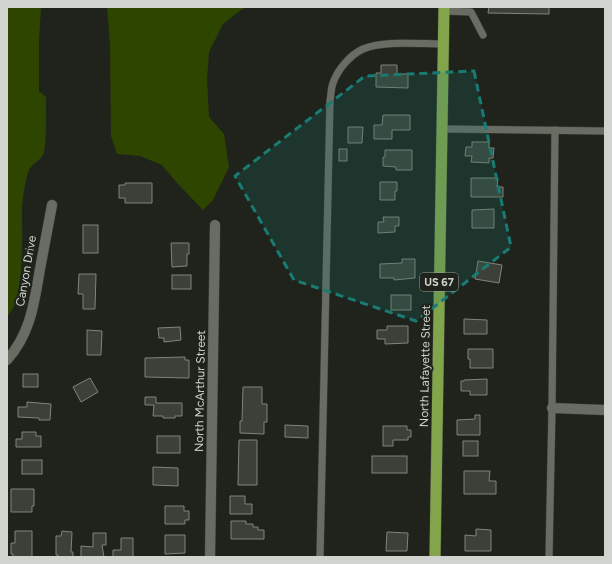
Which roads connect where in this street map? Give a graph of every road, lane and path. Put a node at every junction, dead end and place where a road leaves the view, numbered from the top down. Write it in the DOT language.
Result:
graph roads {
  1 [pos="444,9"];
  2 [pos="483,35"];
  3 [pos="443,44"];
  4 [pos="442,129"];
  5 [pos="555,130"];
  6 [pos="605,131"];
  7 [pos="52,205"];
  8 [pos="215,225"];
  9 [pos="7,360"];
  10 [pos="552,408"];
  11 [pos="605,410"];
  12 [pos="210,557"];
  13 [pos="320,557"];
  14 [pos="435,557"];
  15 [pos="549,557"];
  1 -- 2 [label="lane"];
  1 -- 3 [label="highway, North Lafayette Street / US 67"];
  3 -- 4 [label="highway, North Lafayette Street / US 67"];
  3 -- 13 [label="lane"];
  4 -- 5 [label="lane"];
  4 -- 14 [label="highway, North Lafayette Street / US 67"];
  5 -- 6 [label="lane"];
  5 -- 10 [label="lane"];
  7 -- 9 [label="street, Canyon Drive"];
  8 -- 12 [label="street, North McArthur Street"];
  10 -- 11 [label="street"];
  10 -- 15 [label="lane"];
}
